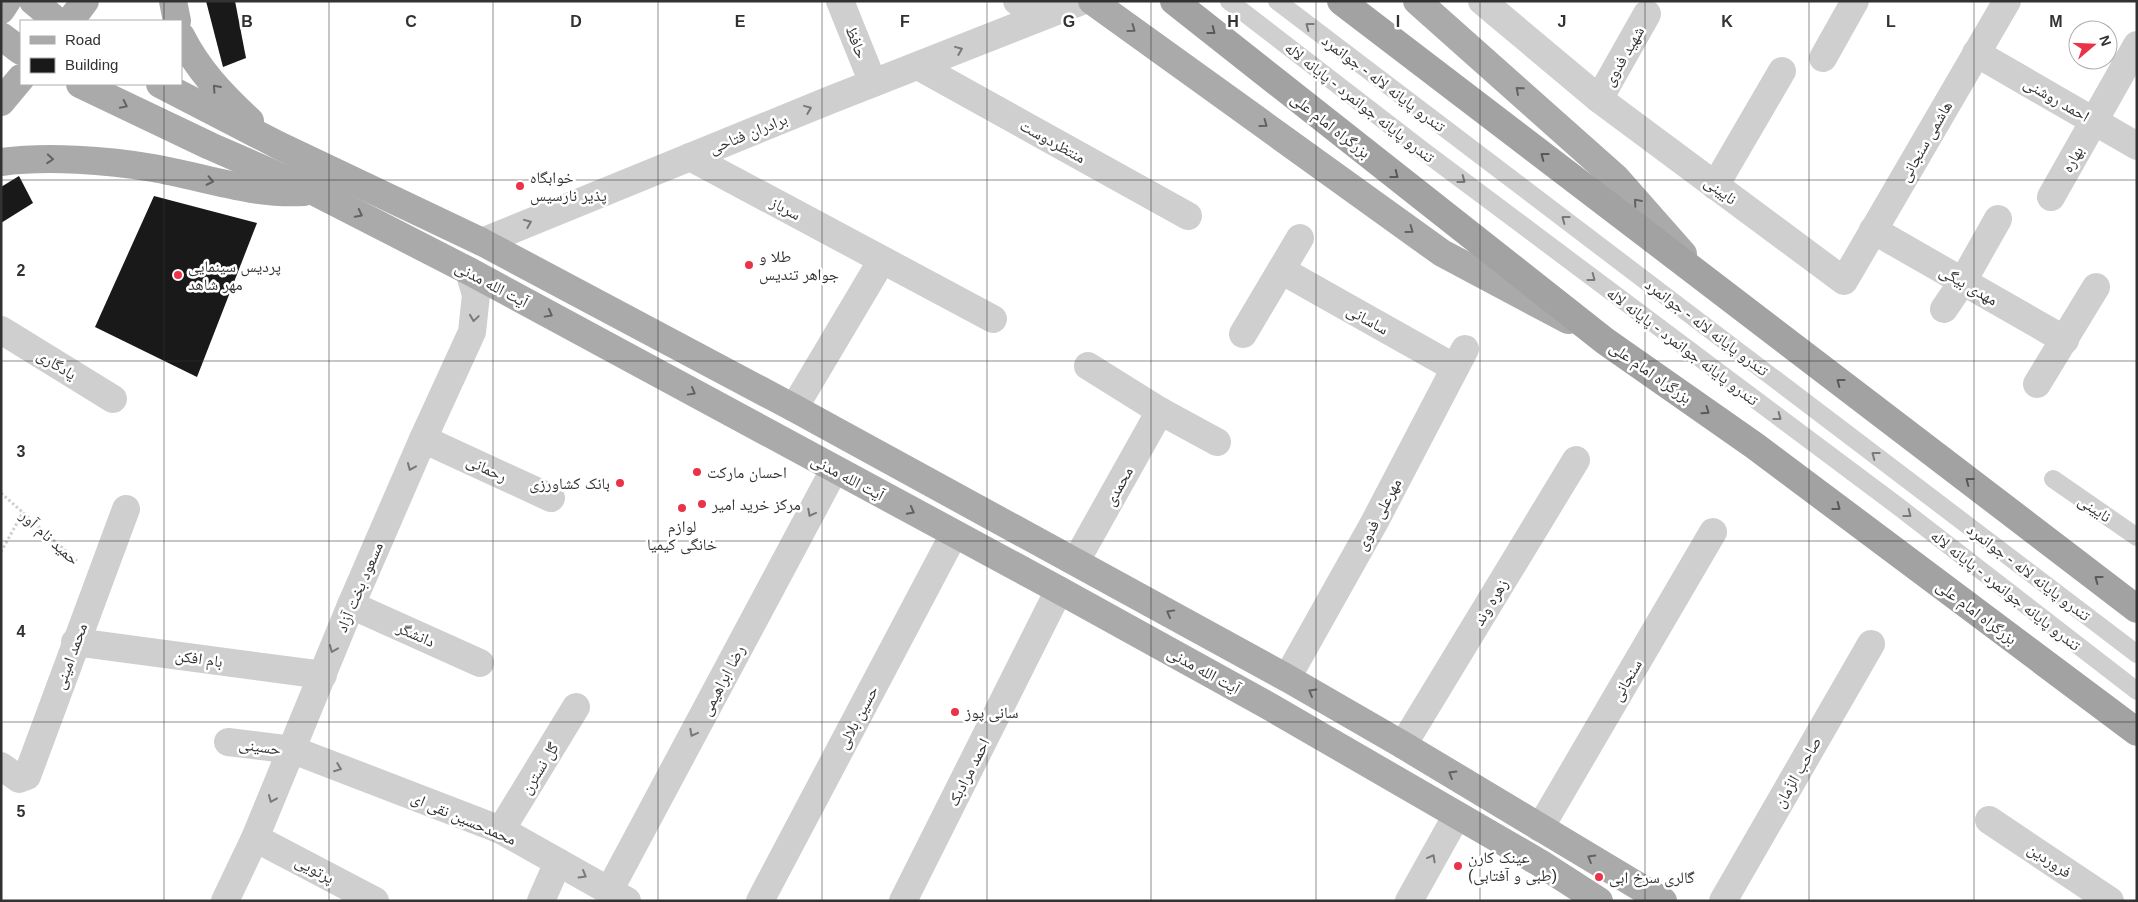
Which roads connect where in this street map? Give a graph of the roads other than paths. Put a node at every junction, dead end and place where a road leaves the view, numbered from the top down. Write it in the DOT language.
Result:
graph roads {
  1 [pos="7,1"];
  2 [pos="33,1"];
  3 [pos="85,1"];
  4 [pos="173,1"];
  5 [pos="840,1"];
  6 [pos="1092,1"];
  7 [pos="1174,1"];
  8 [pos="1229,1"];
  9 [pos="1277,1"];
  10 [pos="1340,1"];
  11 [pos="1417,1"];
  12 [pos="1482,1"];
  13 [pos="1855,1"];
  14 [pos="2007,1"];
  15 [pos="1,10"];
  16 [pos="1042,12"];
  17 [pos="1647,14"];
  18 [pos="56,20"];
  19 [pos="71,20"];
  20 [pos="177,20"];
  21 [pos="1,36"];
  22 [pos="182,38"];
  23 [pos="2137,45"];
  24 [pos="20,51"];
  25 [pos="1976,53"];
  26 [pos="1823,58"];
  27 [pos="918,66"];
  28 [pos="1782,71"];
  29 [pos="20,79"];
  30 [pos="873,83"];
  31 [pos="82,85"];
  32 [pos="162,85"];
  33 [pos="1599,99"];
  34 [pos="1,102"];
  35 [pos="2094,121"];
  36 [pos="278,145"];
  37 [pos="2137,146"];
  38 [pos="690,157"];
  39 [pos="1,162"];
  40 [pos="1715,186"];
  41 [pos="315,192"];
  42 [pos="2051,197"];
  43 [pos="1188,216"];
  44 [pos="1998,219"];
  45 [pos="1872,230"];
  46 [pos="1300,238"];
  47 [pos="482,242"];
  48 [pos="882,260"];
  49 [pos="1281,270"];
  50 [pos="469,271"];
  51 [pos="1704,278"];
  52 [pos="1844,281"];
  53 [pos="1962,281"];
  54 [pos="2096,287"];
  55 [pos="1944,308"];
  56 [pos="993,319"];
  57 [pos="1,330"];
  58 [pos="1243,334"];
  59 [pos="1606,340"];
  60 [pos="2065,340"];
  61 [pos="1460,358"];
  62 [pos="1088,366"];
  63 [pos="2037,384"];
  64 [pos="113,399"];
  65 [pos="794,408"];
  66 [pos="1160,411"];
  67 [pos="423,439"];
  68 [pos="1217,442"];
  69 [pos="1576,460"];
  70 [pos="834,470"];
  71 [pos="2053,479"];
  72 [pos="551,498"];
  73 [pos="126,509"];
  74 [pos="1712,532"];
  75 [pos="954,534"];
  76 [pos="2137,536"];
  77 [pos="1076,561"];
  78 [pos="1059,590"];
  79 [pos="351,605"];
  80 [pos="2137,609"];
  81 [pos="76,642"];
  82 [pos="1871,644"];
  83 [pos="2137,654"];
  84 [pos="480,663"];
  85 [pos="323,675"];
  86 [pos="1287,678"];
  87 [pos="2137,691"];
  88 [pos="576,707"];
  89 [pos="2137,732"];
  90 [pos="228,742"];
  91 [pos="1404,745"];
  92 [pos="293,750"];
  93 [pos="1,766"];
  94 [pos="1457,815"];
  95 [pos="1989,820"];
  96 [pos="1540,828"];
  97 [pos="501,830"];
  98 [pos="255,838"];
  99 [pos="558,862"];
  100 [pos="618,896"];
  101 [pos="225,901"];
  102 [pos="374,901"];
  103 [pos="541,901"];
  104 [pos="760,901"];
  105 [pos="903,901"];
  106 [pos="1409,901"];
  107 [pos="1599,901"];
  108 [pos="1663,901"];
  109 [pos="1724,901"];
  110 [pos="2110,901"];
  1 -- 15 [label="main road"];
  2 -- 18 [label="main road"];
  3 -- 19 [label="main road"];
  4 -- 20 [label="main road"];
  5 -- 30 [label="street, حافظ"];
  6 -- 59 [label="main road, one-way"];
  7 -- 59 [label="highway, بزرگراه امام علی, one-way"];
  8 -- 87 [label="lane, تندرو پایانه جوانمرد - پایانه لاله, one-way"];
  83 -- 9 [label="lane, تندرو پایانه لاله - جوانمرد, one-way"];
  51 -- 10 [label="highway, one-way"];
  51 -- 11 [label="main road, one-way"];
  12 -- 33 [label="street, نایینی"];
  13 -- 26 [label="street"];
  14 -- 25 [label="street, هاشمی سنجانی"];
  27 -- 16 [label="street, برادران فتاحی, one-way"];
  17 -- 33 [label="street, شهید فدوی"];
  21 -- 24 [label="main road"];
  36 -- 22 [label="main road, one-way"];
  23 -- 35 [label="street, بهاره"];
  25 -- 35 [label="street, احمد روشنی"];
  25 -- 45 [label="street, هاشمی سنجانی"];
  27 -- 30 [label="street, برادران فتاحی"];
  27 -- 43 [label="street, منتظردوست"];
  28 -- 40 [label="street"];
  29 -- 34 [label="main road"];
  38 -- 30 [label="street, برادران فتاحی, one-way"];
  31 -- 41 [label="main road, آیت الله مدنی, one-way"];
  32 -- 36 [label="main road, آیت الله مدنی"];
  33 -- 40 [label="street, نایینی"];
  35 -- 37 [label="street, احمد روشنی"];
  35 -- 42 [label="street, بهاره"];
  36 -- 47 [label="main road, آیت الله مدنی"];
  47 -- 38 [label="street, برادران فتاحی, one-way"];
  38 -- 48 [label="street, سرباز"];
  39 -- 41 [label="main road, one-way"];
  40 -- 52 [label="street, نایینی"];
  41 -- 50 [label="main road, آیت الله مدنی, one-way"];
  44 -- 53 [label="street"];
  45 -- 52 [label="street, هاشمی سنجانی"];
  45 -- 53 [label="street, مهدی بیگی"];
  46 -- 49 [label="street"];
  47 -- 50 [label="main road"];
  47 -- 65 [label="main road, آیت الله مدنی"];
  48 -- 56 [label="street, سرباز"];
  48 -- 65 [label="street"];
  49 -- 58 [label="street"];
  49 -- 61 [label="street, ساسانی"];
  50 -- 67 [label="street, مسعود بخت آزاد, one-way"];
  50 -- 70 [label="main road, آیت الله مدنی, one-way"];
  80 -- 51 [label="highway, one-way"];
  53 -- 55 [label="street"];
  53 -- 60 [label="street, مهدی بیگی"];
  54 -- 60 [label="street"];
  57 -- 64 [label="street, یادگاری"];
  59 -- 89 [label="highway, بزرگراه امام علی, one-way"];
  60 -- 63 [label="street"];
  61 -- 86 [label="street, مهرعلی فدوی"];
  62 -- 66 [label="street"];
  65 -- 77 [label="main road, آیت الله مدنی"];
  66 -- 68 [label="street"];
  66 -- 77 [label="street, محمدی"];
  67 -- 72 [label="street, رحمانی"];
  67 -- 79 [label="street, مسعود بخت آزاد, one-way"];
  69 -- 91 [label="street, زهره وند"];
  70 -- 75 [label="main road, آیت الله مدنی, one-way"];
  70 -- 100 [label="street, رضا ابراهیمی, one-way"];
  71 -- 76 [label="lane, نایینی"];
  73 -- 81 [label="street, محمد امینی"];
  74 -- 96 [label="street, سنجانی"];
  75 -- 78 [label="main road, آیت الله مدنی"];
  75 -- 104 [label="street, حسین بلالی"];
  86 -- 77 [label="main road, آیت الله مدنی, one-way"];
  78 -- 94 [label="main road, آیت الله مدنی"];
  78 -- 105 [label="street, احمد مرادبک"];
  79 -- 84 [label="street, دانشگر"];
  79 -- 85 [label="street, مسعود بخت آزاد, one-way"];
  81 -- 85 [label="street, بام افکن"];
  81 -- 93 [label="street, محمد امینی"];
  82 -- 109 [label="street, صاحب الزّمان"];
  85 -- 92 [label="street, مسعود بخت آزاد"];
  91 -- 86 [label="main road, آیت الله مدنی, one-way"];
  88 -- 97 [label="street, گل نسترن"];
  90 -- 92 [label="street, حسینی"];
  96 -- 91 [label="main road, آیت الله مدنی, one-way"];
  92 -- 97 [label="street, محمدحسین نقی ای, one-way"];
  92 -- 98 [label="street, مسعود بخت آزاد, one-way"];
  106 -- 94 [label="street, one-way"];
  94 -- 107 [label="main road, آیت الله مدنی"];
  95 -- 110 [label="street, فروردین"];
  108 -- 96 [label="main road, آیت الله مدنی, one-way"];
  97 -- 99 [label="street, محمدحسین نقی ای"];
  98 -- 101 [label="street, مسعود بخت آزاد"];
  98 -- 102 [label="street, پرتویی"];
  99 -- 100 [label="street, محمدحسین نقی ای, one-way"];
  99 -- 103 [label="street"];
}
